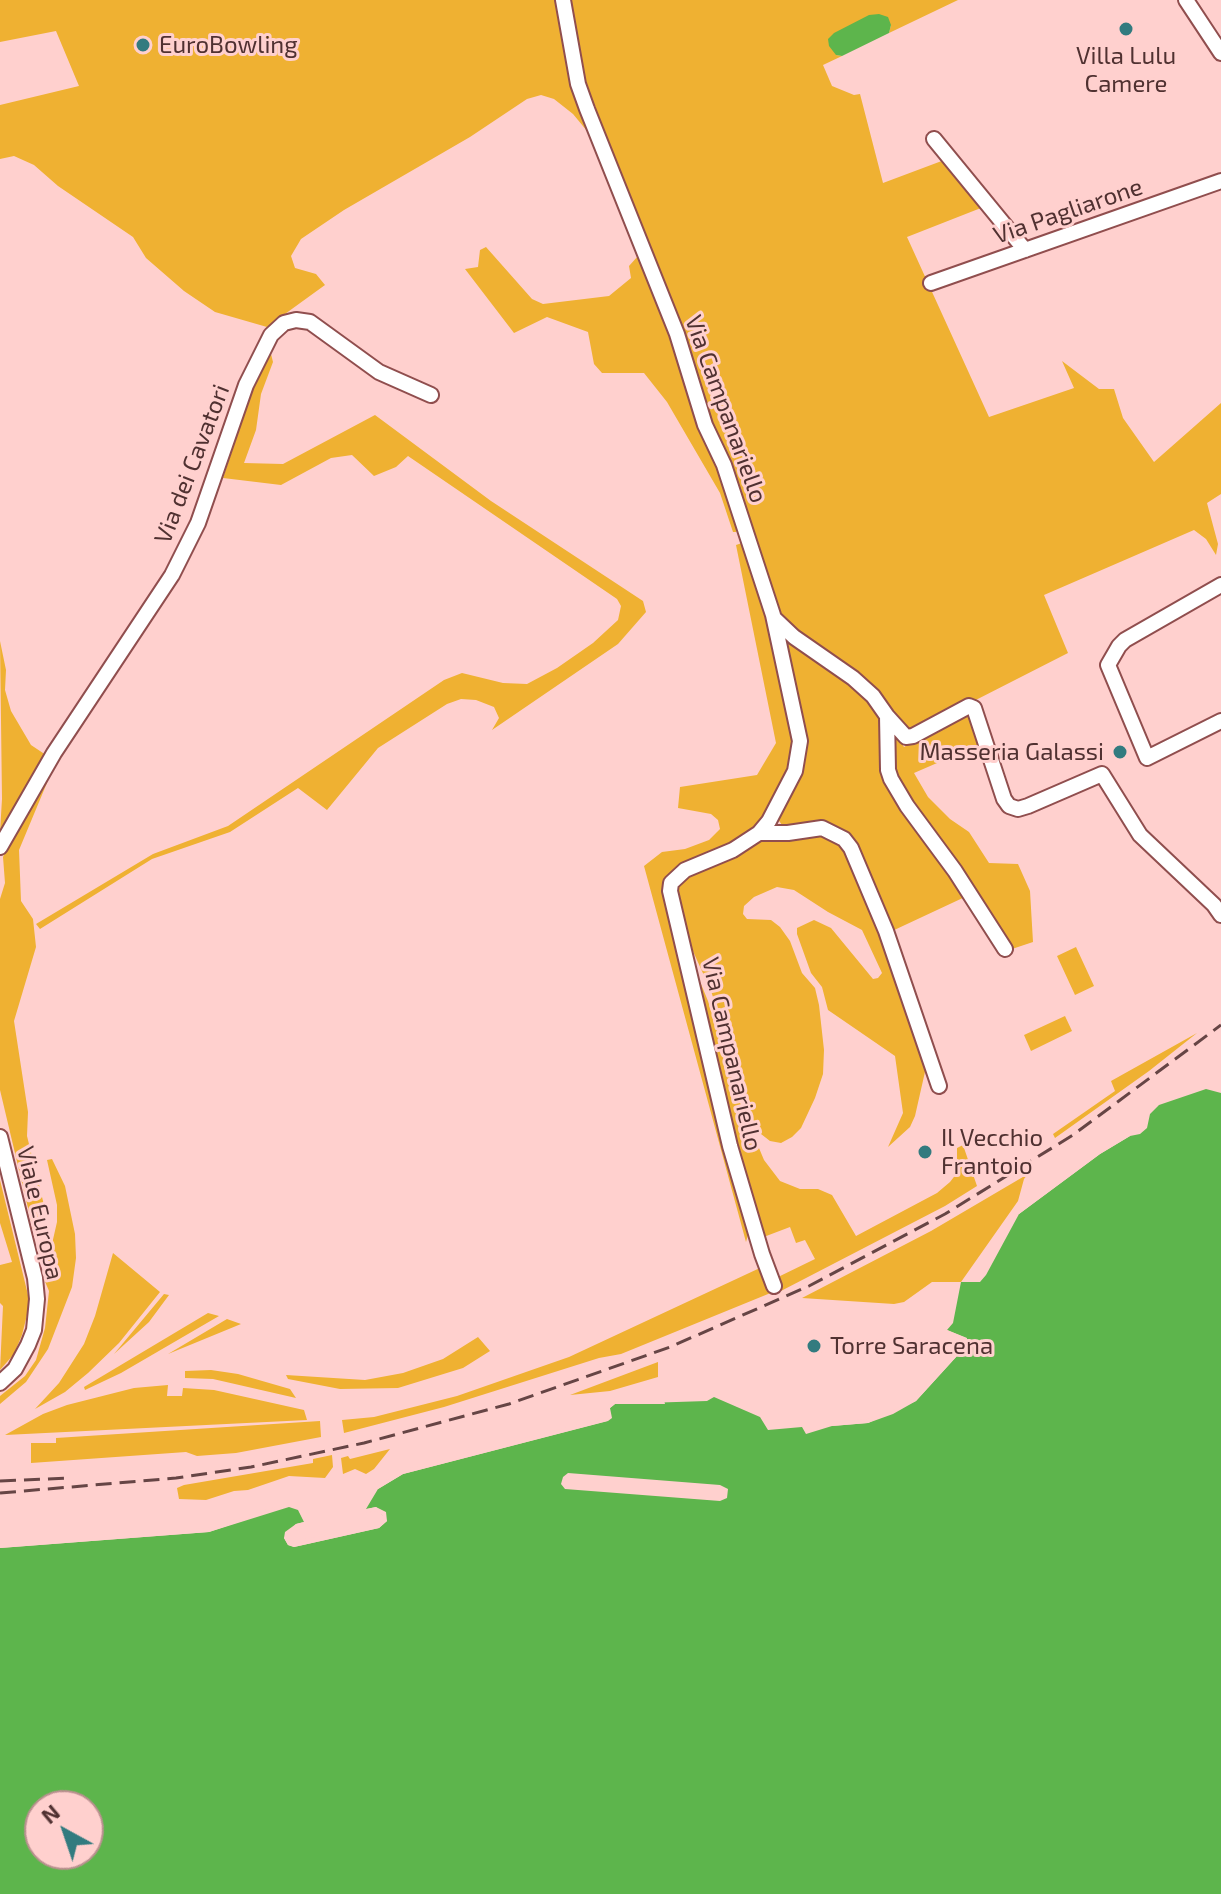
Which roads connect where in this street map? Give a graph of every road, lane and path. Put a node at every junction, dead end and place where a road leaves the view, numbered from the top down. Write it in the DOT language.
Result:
graph roads {
  1 [pos="563,0"];
  2 [pos="1186,0"];
  3 [pos="1221,53"];
  4 [pos="934,139"];
  5 [pos="1221,181"];
  6 [pos="1025,250"];
  7 [pos="931,283"];
  8 [pos="431,395"];
  9 [pos="1221,585"];
  10 [pos="773,615"];
  11 [pos="887,716"];
  12 [pos="1221,721"];
  13 [pos="759,833"];
  14 [pos="0,847"];
  15 [pos="1221,915"];
  16 [pos="1005,949"];
  17 [pos="939,1086"];
  18 [pos="0,1137"];
  19 [pos="774,1286"];
  20 [pos="0,1383"];
  1 -- 10 [label="street, Via Campanariello"];
  2 -- 3 [label="street"];
  4 -- 6 [label="street"];
  5 -- 6 [label="street, Via Pagliarone"];
  6 -- 7 [label="street, Via Pagliarone"];
  8 -- 14 [label="street, Via dei Cavatori"];
  9 -- 12 [label="street"];
  10 -- 11 [label="street"];
  10 -- 13 [label="street, Via Campanariello"];
  11 -- 15 [label="street"];
  11 -- 16 [label="street"];
  13 -- 17 [label="street, Via Campanariello"];
  13 -- 19 [label="street, Via Campanariello"];
  18 -- 20 [label="street, Viale Europa"];
}
